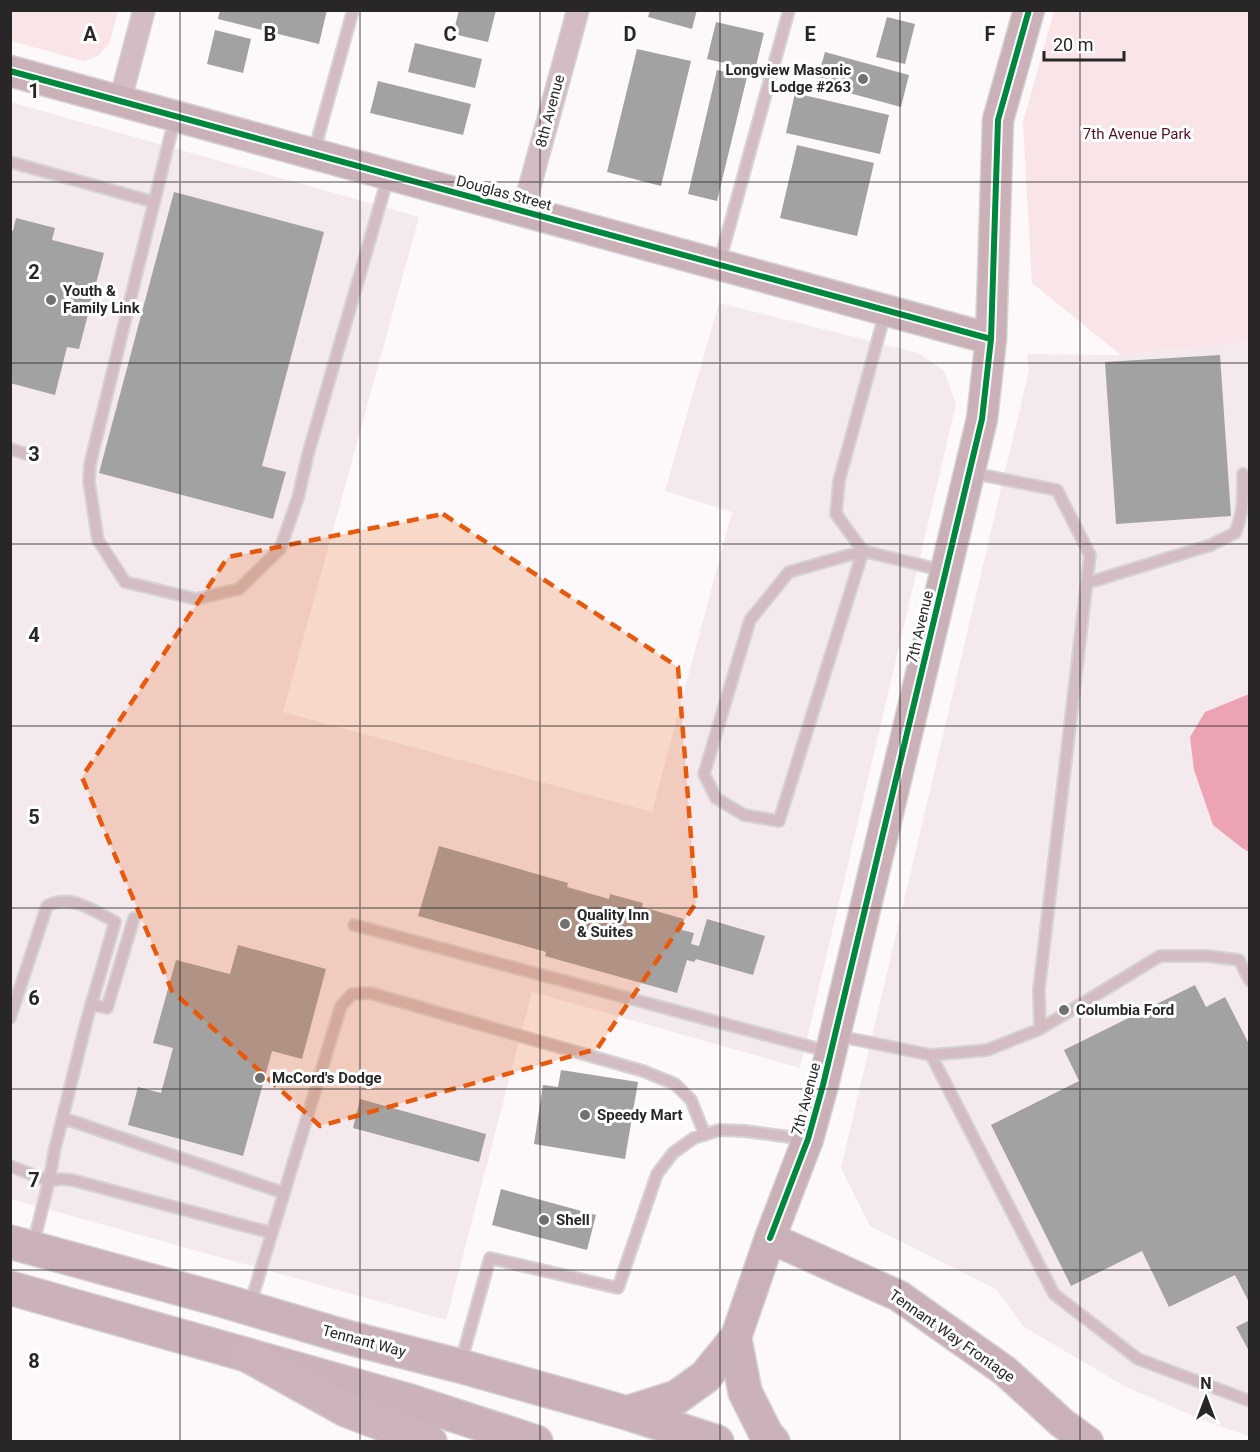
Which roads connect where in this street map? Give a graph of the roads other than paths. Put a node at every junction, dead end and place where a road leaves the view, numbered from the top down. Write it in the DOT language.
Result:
graph roads {
  1 [pos="144,10"];
  2 [pos="353,10"];
  3 [pos="578,10"];
  4 [pos="789,10"];
  5 [pos="1029,10"];
  6 [pos="10,71"];
  7 [pos="120,101"];
  8 [pos="175,116"];
  9 [pos="313,154"];
  10 [pos="10,162"];
  11 [pos="388,174"];
  12 [pos="154,202"];
  13 [pos="523,211"];
  14 [pos="719,264"];
  15 [pos="886,310"];
  16 [pos="991,339"];
  17 [pos="10,449"];
  18 [pos="27,454"];
  19 [pos="969,472"];
  20 [pos="1243,474"];
  21 [pos="863,551"];
  22 [pos="945,572"];
  23 [pos="1087,583"];
  24 [pos="134,918"];
  25 [pos="354,925"];
  26 [pos="1250,981"];
  27 [pos="91,1004"];
  28 [pos="10,1018"];
  29 [pos="1040,1029"];
  30 [pos="832,1044"];
  31 [pos="931,1054"];
  32 [pos="63,1118"];
  33 [pos="705,1135"];
  34 [pos="808,1139"];
  35 [pos="10,1166"];
  36 [pos="49,1181"];
  37 [pos="284,1193"];
  38 [pos="272,1233"];
  39 [pos="770,1238"];
  40 [pos="21,1245"];
  41 [pos="10,1288"];
  42 [pos="249,1308"];
  43 [pos="735,1340"];
  44 [pos="248,1355"];
  45 [pos="460,1366"];
  46 [pos="1250,1401"];
  47 [pos="627,1413"];
  48 [pos="430,1442"];
  49 [pos="536,1442"];
  50 [pos="717,1442"];
  51 [pos="773,1442"];
  52 [pos="1088,1442"];
  1 -- 7 [label="street"];
  2 -- 9 [label="lane"];
  3 -- 13 [label="street, 8th Avenue"];
  4 -- 14 [label="lane"];
  5 -- 16 [label="street, 7th Avenue"];
  6 -- 7 [label="street, Douglas Street"];
  7 -- 8 [label="street, Douglas Street"];
  8 -- 9 [label="street, Douglas Street"];
  8 -- 12 [label="lane"];
  9 -- 11 [label="street, Douglas Street"];
  10 -- 12 [label="lane"];
  11 -- 12 [label="lane"];
  11 -- 13 [label="street, Douglas Street"];
  13 -- 14 [label="street, Douglas Street"];
  14 -- 15 [label="street, Douglas Street"];
  15 -- 16 [label="street, Douglas Street"];
  15 -- 21 [label="lane"];
  16 -- 19 [label="street, 7th Avenue"];
  17 -- 18 [label="lane"];
  19 -- 22 [label="street, 7th Avenue"];
  19 -- 23 [label="lane"];
  20 -- 23 [label="lane"];
  21 -- 21 [label="lane"];
  21 -- 22 [label="lane"];
  22 -- 30 [label="street, 7th Avenue"];
  23 -- 29 [label="lane"];
  24 -- 27 [label="lane"];
  25 -- 30 [label="lane"];
  26 -- 29 [label="lane"];
  27 -- 28 [label="lane"];
  27 -- 32 [label="lane"];
  29 -- 31 [label="lane"];
  30 -- 31 [label="lane"];
  30 -- 34 [label="street, 7th Avenue"];
  31 -- 46 [label="lane"];
  32 -- 36 [label="lane"];
  32 -- 37 [label="lane"];
  33 -- 34 [label="lane"];
  33 -- 37 [label="lane"];
  33 -- 45 [label="lane"];
  34 -- 39 [label="street, 7th Avenue"];
  35 -- 36 [label="lane"];
  36 -- 38 [label="lane"];
  36 -- 40 [label="lane"];
  37 -- 38 [label="lane"];
  38 -- 42 [label="lane"];
  39 -- 43 [label="street, 7th Avenue"];
  39 -- 52 [label="street, Tennant Way Frontage"];
  40 -- 42 [label="main road, Tennant Way"];
  41 -- 44 [label="main road"];
  42 -- 45 [label="main road, Tennant Way"];
  43 -- 47 [label="main road"];
  43 -- 51 [label="main road"];
  44 -- 48 [label="highway"];
  44 -- 49 [label="main road"];
  45 -- 47 [label="main road, Tennant Way"];
  47 -- 50 [label="main road, Tennant Way"];
}
